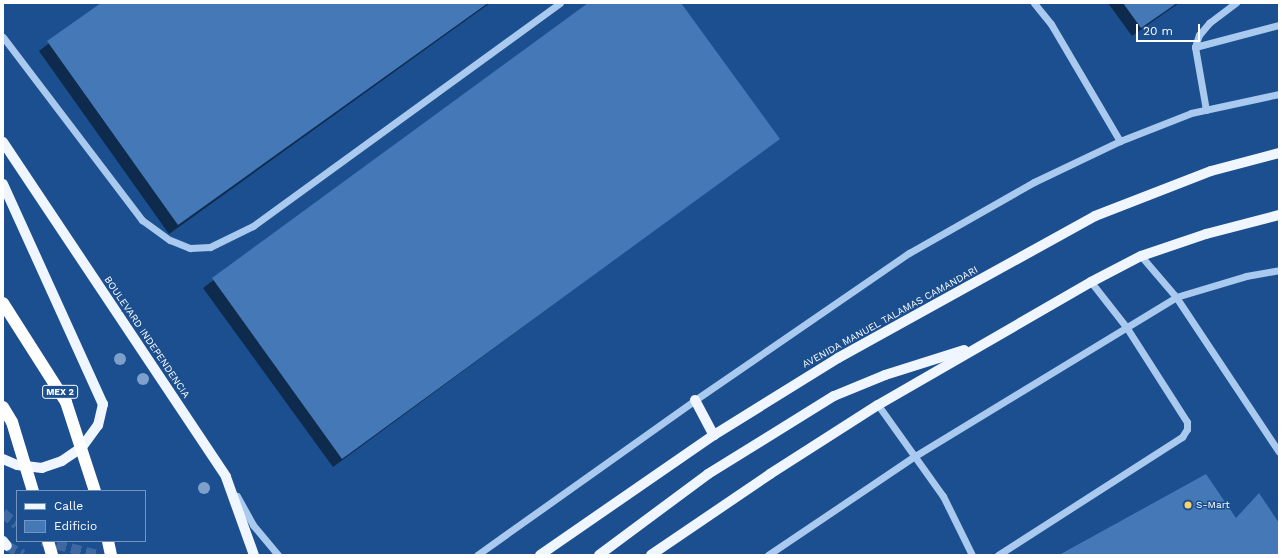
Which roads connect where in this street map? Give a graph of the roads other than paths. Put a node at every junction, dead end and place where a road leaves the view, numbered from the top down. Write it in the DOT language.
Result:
graph roads {
  1 [pos="560,3"];
  2 [pos="1034,3"];
  3 [pos="1236,3"];
  4 [pos="1279,25"];
  5 [pos="3,37"];
  6 [pos="1195,47"];
  7 [pos="1279,94"];
  8 [pos="1206,110"];
  9 [pos="1120,141"];
  10 [pos="3,142"];
  11 [pos="1279,153"];
  12 [pos="3,184"];
  13 [pos="1279,215"];
  14 [pos="1141,256"];
  15 [pos="1279,270"];
  16 [pos="1091,282"];
  17 [pos="1176,296"];
  18 [pos="3,304"];
  19 [pos="1127,328"];
  20 [pos="983,344"];
  21 [pos="695,400"];
  22 [pos="878,405"];
  23 [pos="3,407"];
  24 [pos="714,435"];
  25 [pos="1279,452"];
  26 [pos="915,456"];
  27 [pos="3,459"];
  28 [pos="226,477"];
  29 [pos="33,490"];
  30 [pos="95,490"];
  31 [pos="48,542"];
  32 [pos="108,542"];
  33 [pos="52,555"];
  34 [pos="111,555"];
  35 [pos="254,555"];
  36 [pos="278,555"];
  37 [pos="477,555"];
  38 [pos="540,555"];
  39 [pos="599,555"];
  40 [pos="651,555"];
  41 [pos="768,555"];
  42 [pos="972,555"];
  43 [pos="998,555"];
  1 -- 5 [label="street"];
  2 -- 9 [label="street"];
  3 -- 6 [label="street"];
  4 -- 6 [label="street"];
  6 -- 8 [label="street"];
  7 -- 8 [label="street"];
  8 -- 9 [label="street"];
  9 -- 21 [label="street"];
  10 -- 28 [label="main road, BOULEVARD INDEPENDENCIA"];
  11 -- 24 [label="main road, AVENIDA MANUEL TALAMAS CAMANDARI"];
  12 -- 27 [label="main road"];
  13 -- 14 [label="main road"];
  14 -- 16 [label="main road"];
  14 -- 17 [label="street"];
  15 -- 17 [label="street"];
  16 -- 19 [label="street"];
  16 -- 20 [label="main road"];
  17 -- 19 [label="street"];
  17 -- 25 [label="street"];
  18 -- 30 [label="highway, MEX 2, bridge"];
  19 -- 26 [label="street"];
  19 -- 43 [label="street"];
  20 -- 22 [label="main road"];
  20 -- 39 [label="main road"];
  21 -- 24 [label="main road"];
  21 -- 37 [label="street"];
  22 -- 26 [label="street"];
  22 -- 40 [label="main road"];
  23 -- 29 [label="highway, bridge"];
  24 -- 38 [label="main road, AVENIDA MANUEL TALAMAS CAMANDARI"];
  26 -- 41 [label="street"];
  26 -- 42 [label="street"];
  28 -- 35 [label="main road, BOULEVARD INDEPENDENCIA"];
  28 -- 36 [label="street"];
  31 -- 33 [label="highway, bridge"];
  32 -- 34 [label="highway"];
}
